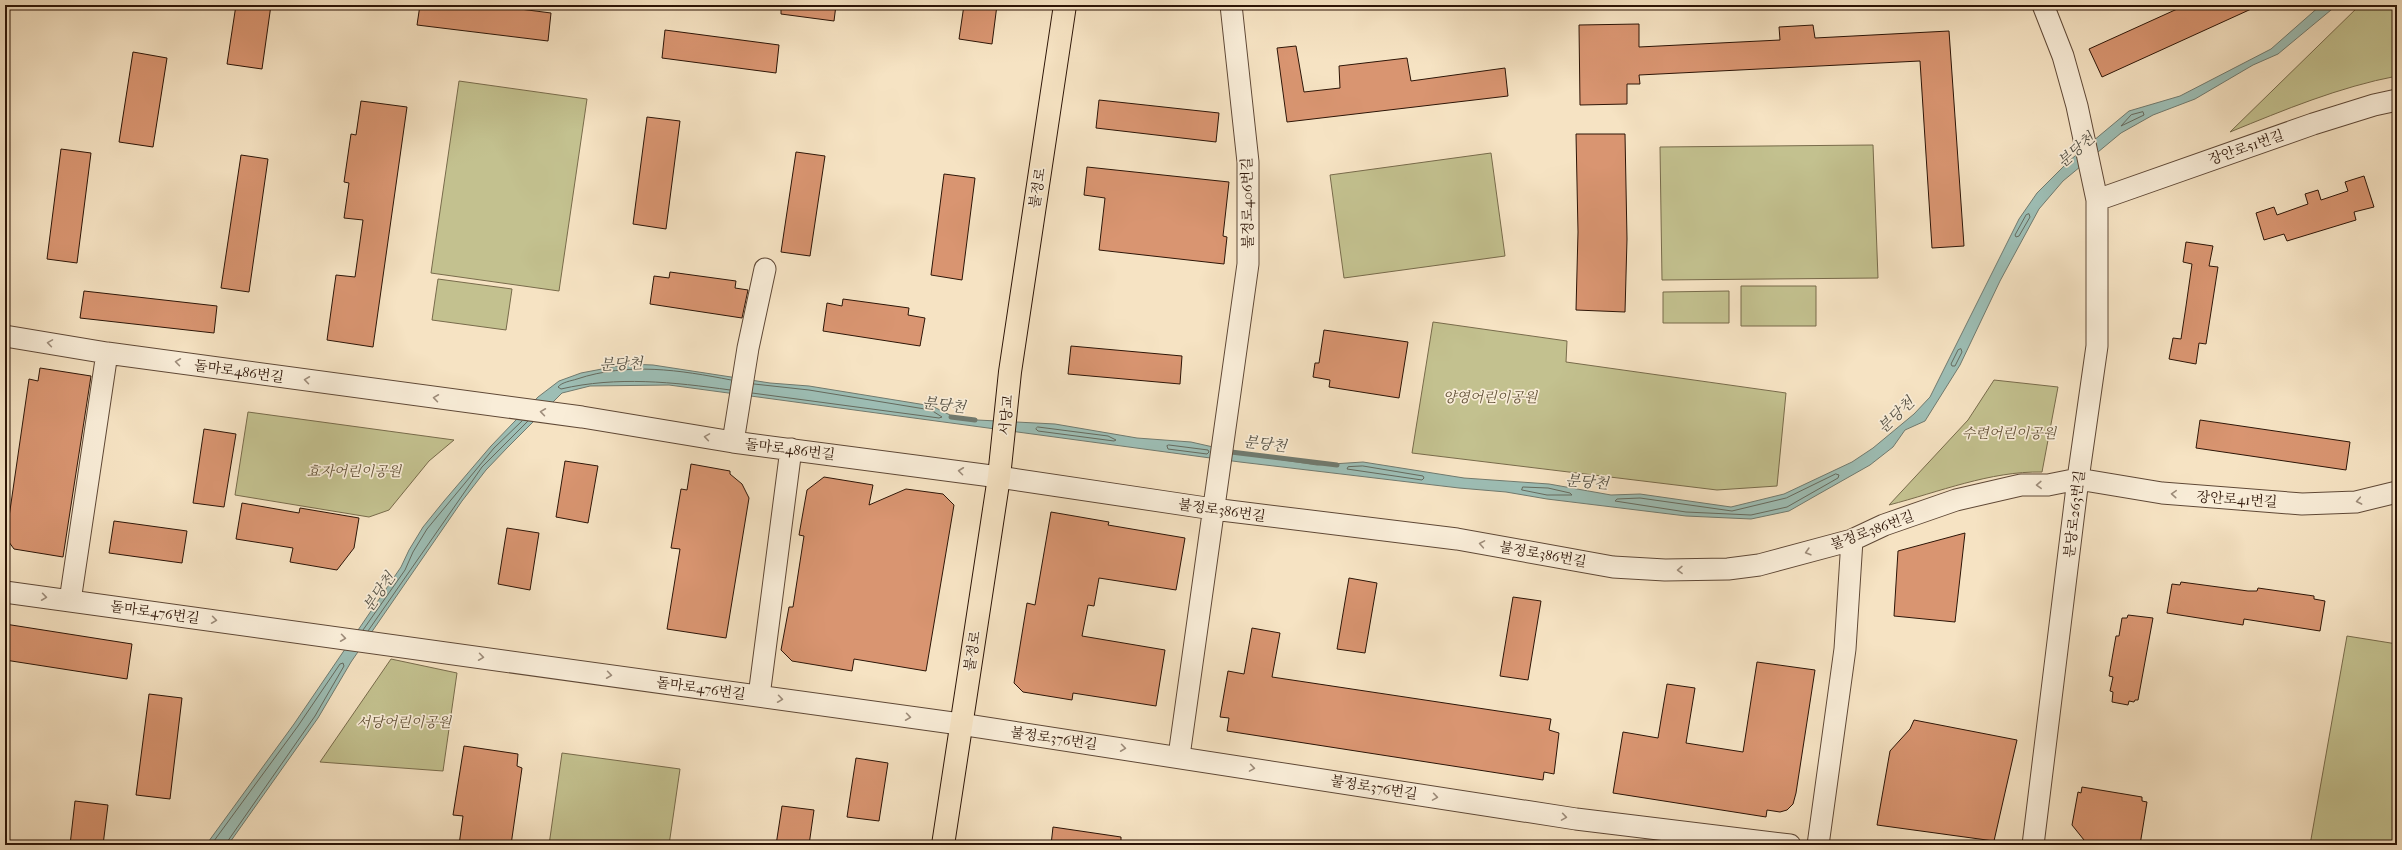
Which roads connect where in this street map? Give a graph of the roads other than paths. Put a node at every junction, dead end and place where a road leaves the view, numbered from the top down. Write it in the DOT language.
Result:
graph roads {
  1 [pos="1065,5"];
  2 [pos="1231,5"];
  3 [pos="2043,5"];
  4 [pos="2397,100"];
  5 [pos="2095,191"];
  6 [pos="765,269"];
  7 [pos="5,336"];
  8 [pos="107,353"];
  9 [pos="1010,372"];
  10 [pos="734,439"];
  11 [pos="791,449"];
  12 [pos="1000,467"];
  13 [pos="2078,479"];
  14 [pos="2397,492"];
  15 [pos="1215,502"];
  16 [pos="1852,540"];
  17 [pos="5,592"];
  18 [pos="70,601"];
  19 [pos="758,696"];
  20 [pos="960,724"];
  21 [pos="1179,756"];
  22 [pos="943,845"];
  23 [pos="1790,845"];
  24 [pos="1818,845"];
  25 [pos="2032,845"];
  1 -- 9 [label="main road, 불정로"];
  2 -- 15 [label="street, 불정로406번길"];
  3 -- 5 [label="street, 분당로263번길"];
  4 -- 5 [label="street, 장안로51번길"];
  5 -- 13 [label="street, 분당로263번길"];
  6 -- 10 [label="street"];
  8 -- 7 [label="street, 돌마로486번길, one-way"];
  10 -- 8 [label="street, 돌마로486번길, one-way"];
  8 -- 18 [label="street"];
  9 -- 12 [label="main road, 서당교"];
  10 -- 11 [label="street, 돌마로486번길"];
  12 -- 11 [label="street, 돌마로486번길, one-way"];
  11 -- 19 [label="street"];
  12 -- 15 [label="street, 불정로386번길"];
  12 -- 20 [label="main road, 불정로"];
  14 -- 13 [label="street, 장안로41번길, one-way"];
  13 -- 16 [label="street, 불정로386번길, one-way"];
  13 -- 25 [label="street, 분당로263번길"];
  16 -- 15 [label="street, 불정로386번길, one-way"];
  15 -- 21 [label="street, 불정로406번길"];
  16 -- 24 [label="street"];
  17 -- 18 [label="street, 돌마로476번길, one-way"];
  18 -- 19 [label="street, 돌마로476번길, one-way"];
  19 -- 20 [label="street, 돌마로476번길, one-way"];
  20 -- 21 [label="street, 불정로376번길, one-way"];
  20 -- 22 [label="main road, 불정로"];
  21 -- 23 [label="street, 불정로376번길, one-way"];
}
